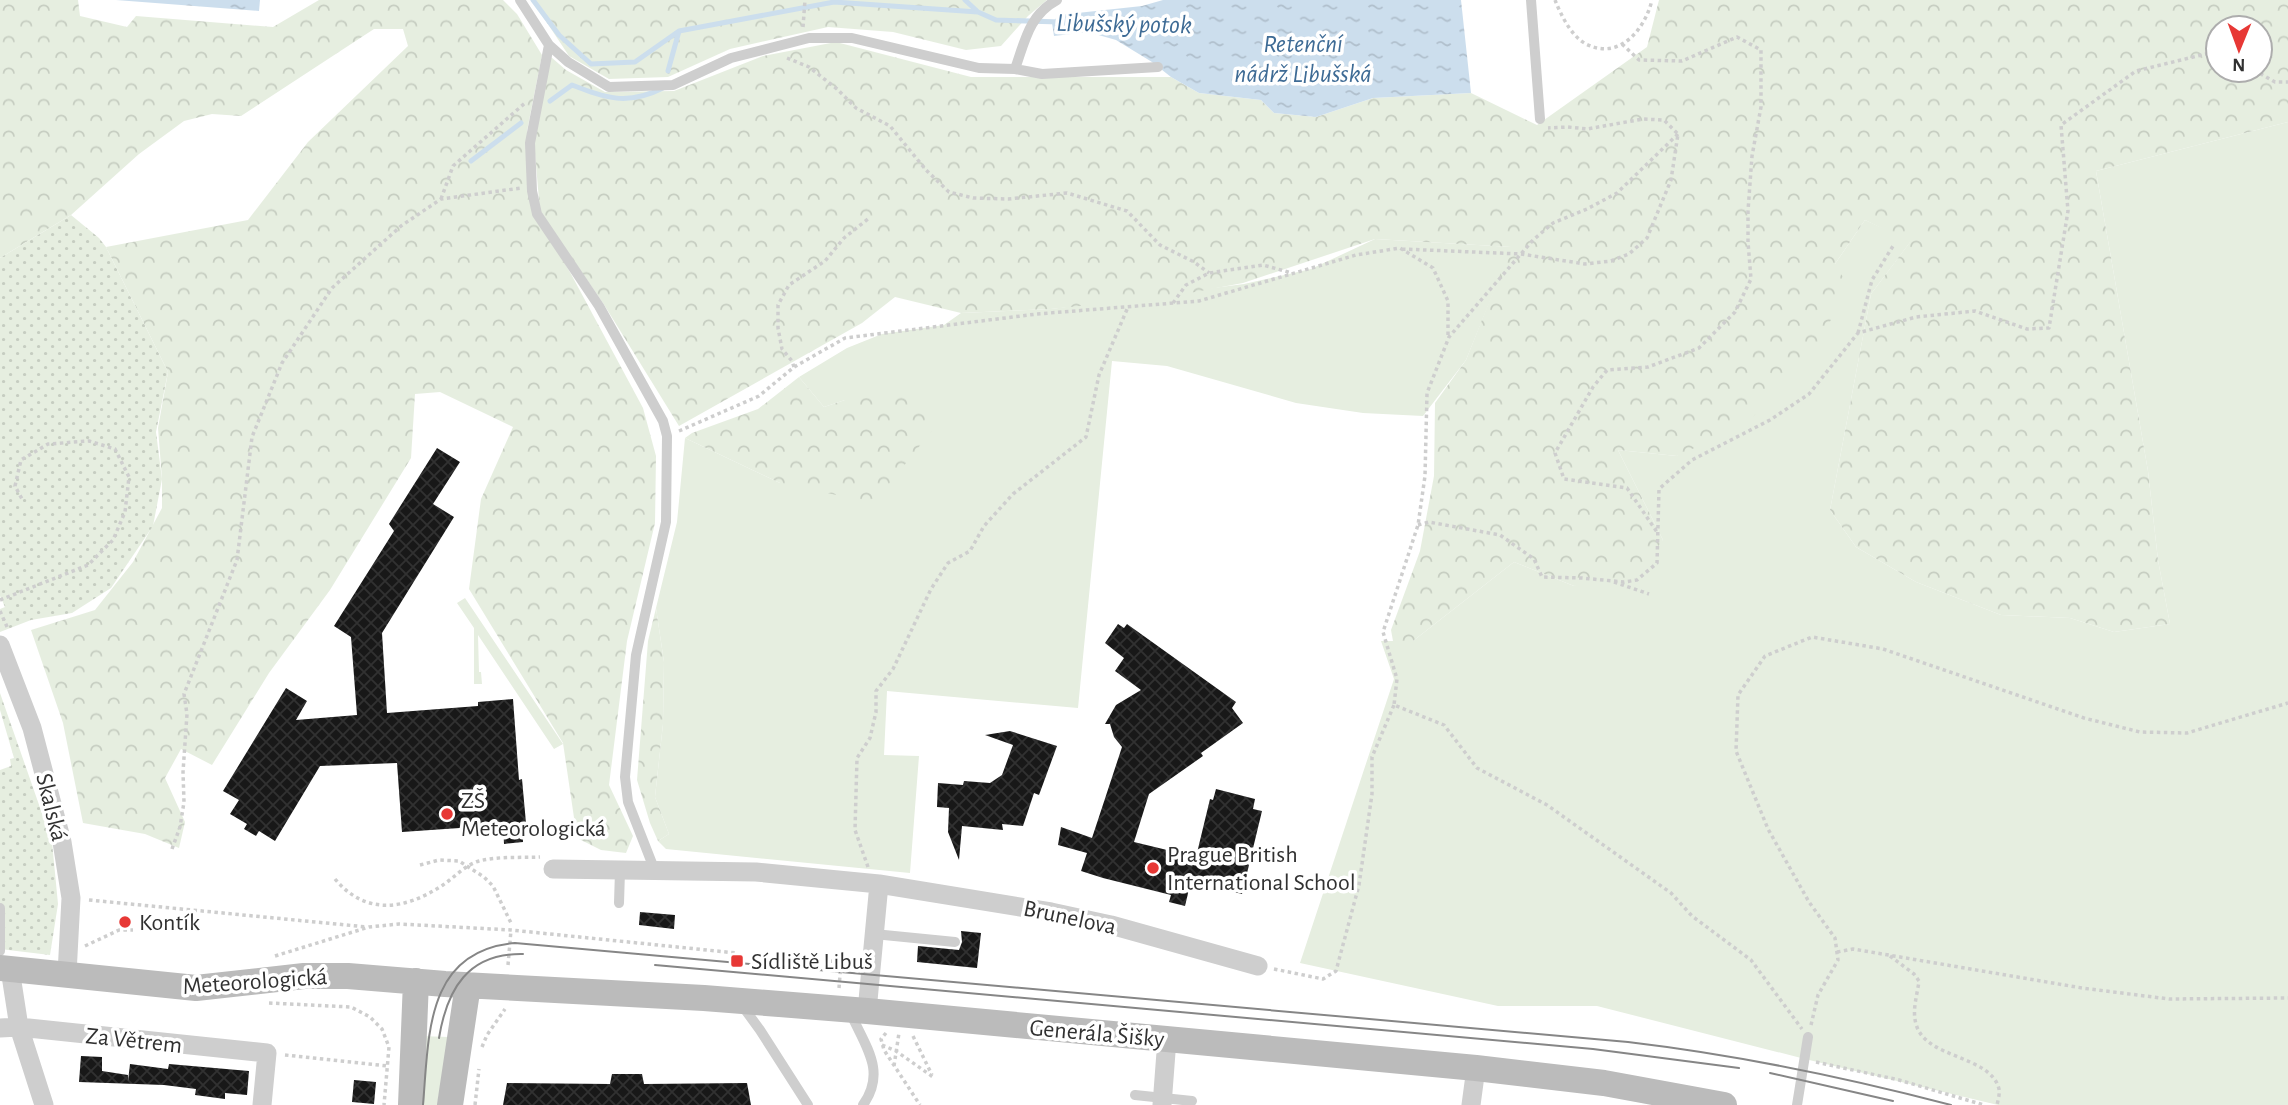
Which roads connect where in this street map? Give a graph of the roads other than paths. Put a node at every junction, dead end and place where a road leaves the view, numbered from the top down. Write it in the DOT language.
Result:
graph roads {
  1 [pos="520,0"];
  2 [pos="1057,0"];
  3 [pos="1531,0"];
  4 [pos="549,45"];
  5 [pos="1158,67"];
  6 [pos="1015,69"];
  7 [pos="1540,119"];
  8 [pos="0,645"];
  9 [pos="548,863"];
  10 [pos="620,871"];
  11 [pos="655,872"];
  12 [pos="874,878"];
  13 [pos="619,903"];
  14 [pos="0,908"];
  15 [pos="874,934"];
  16 [pos="955,942"];
  17 [pos="3,961"];
  18 [pos="1258,966"];
  19 [pos="66,974"];
  20 [pos="416,981"];
  21 [pos="468,985"];
  22 [pos="739,1001"];
  23 [pos="851,1004"];
  24 [pos="10,1027"];
  25 [pos="1808,1037"];
  26 [pos="1167,1039"];
  27 [pos="1476,1068"];
  28 [pos="1135,1095"];
  29 [pos="1192,1101"];
  30 [pos="1162,1102"];
  31 [pos="44,1105"];
  32 [pos="262,1105"];
  33 [pos="411,1105"];
  34 [pos="450,1105"];
  35 [pos="808,1105"];
  36 [pos="863,1105"];
  37 [pos="1471,1105"];
  38 [pos="1724,1105"];
  39 [pos="1797,1105"];
  1 -- 4 [label="lane"];
  2 -- 6 [label="lane"];
  3 -- 7 [label="lane"];
  4 -- 6 [label="lane"];
  4 -- 11 [label="lane"];
  5 -- 6 [label="lane"];
  8 -- 19 [label="street, Skalská"];
  9 -- 10 [label="street, Brunelova"];
  10 -- 11 [label="street, Brunelova"];
  10 -- 13 [label="lane"];
  11 -- 12 [label="street, Brunelova"];
  12 -- 15 [label="street"];
  12 -- 18 [label="street, Brunelova"];
  14 -- 17 [label="lane"];
  15 -- 16 [label="lane"];
  15 -- 23 [label="street"];
  17 -- 19 [label="main road, Meteorologická"];
  17 -- 24 [label="street"];
  19 -- 20 [label="main road, Meteorologická"];
  20 -- 21 [label="main road, Meteorologická"];
  20 -- 33 [label="main road"];
  21 -- 22 [label="main road, Generála Šišky"];
  21 -- 34 [label="main road"];
  22 -- 23 [label="main road, Generála Šišky"];
  22 -- 35 [label="lane"];
  23 -- 26 [label="main road, Generála Šišky"];
  23 -- 36 [label="lane"];
  24 -- 31 [label="street"];
  24 -- 32 [label="street, Za Větrem"];
  25 -- 39 [label="lane"];
  26 -- 27 [label="main road, Generála Šišky"];
  26 -- 30 [label="street"];
  27 -- 37 [label="street"];
  27 -- 38 [label="main road, Generála Šišky"];
  28 -- 30 [label="lane"];
  29 -- 30 [label="lane"];
}
